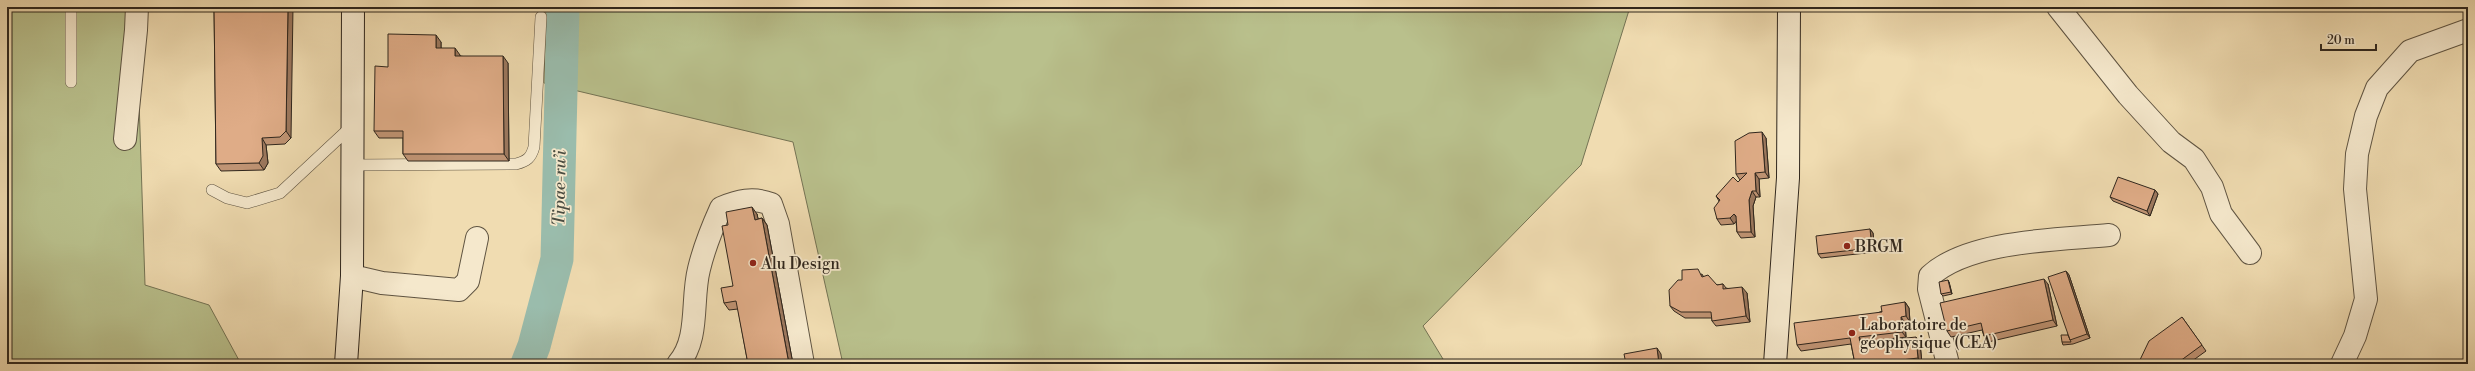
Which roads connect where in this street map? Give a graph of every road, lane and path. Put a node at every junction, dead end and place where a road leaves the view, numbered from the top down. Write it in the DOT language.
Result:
graph roads {
  1 [pos="71,7"];
  2 [pos="137,7"];
  3 [pos="353,7"];
  4 [pos="1789,7"];
  5 [pos="2058,7"];
  6 [pos="541,17"];
  7 [pos="2468,30"];
  8 [pos="71,82"];
  9 [pos="353,125"];
  10 [pos="125,139"];
  11 [pos="352,165"];
  12 [pos="212,190"];
  13 [pos="2109,235"];
  14 [pos="477,238"];
  15 [pos="2250,253"];
  16 [pos="352,276"];
  17 [pos="346,364"];
  18 [pos="678,364"];
  19 [pos="803,364"];
  20 [pos="1775,364"];
  21 [pos="1948,364"];
  22 [pos="2342,364"];
  1 -- 8 [label="lane"];
  2 -- 10 [label="street"];
  3 -- 9 [label="street"];
  4 -- 20 [label="street"];
  5 -- 15 [label="street"];
  6 -- 11 [label="lane"];
  7 -- 22 [label="street"];
  9 -- 11 [label="street"];
  9 -- 12 [label="lane"];
  11 -- 16 [label="street"];
  13 -- 21 [label="street"];
  14 -- 16 [label="street"];
  16 -- 17 [label="street"];
  18 -- 19 [label="street"];
}
